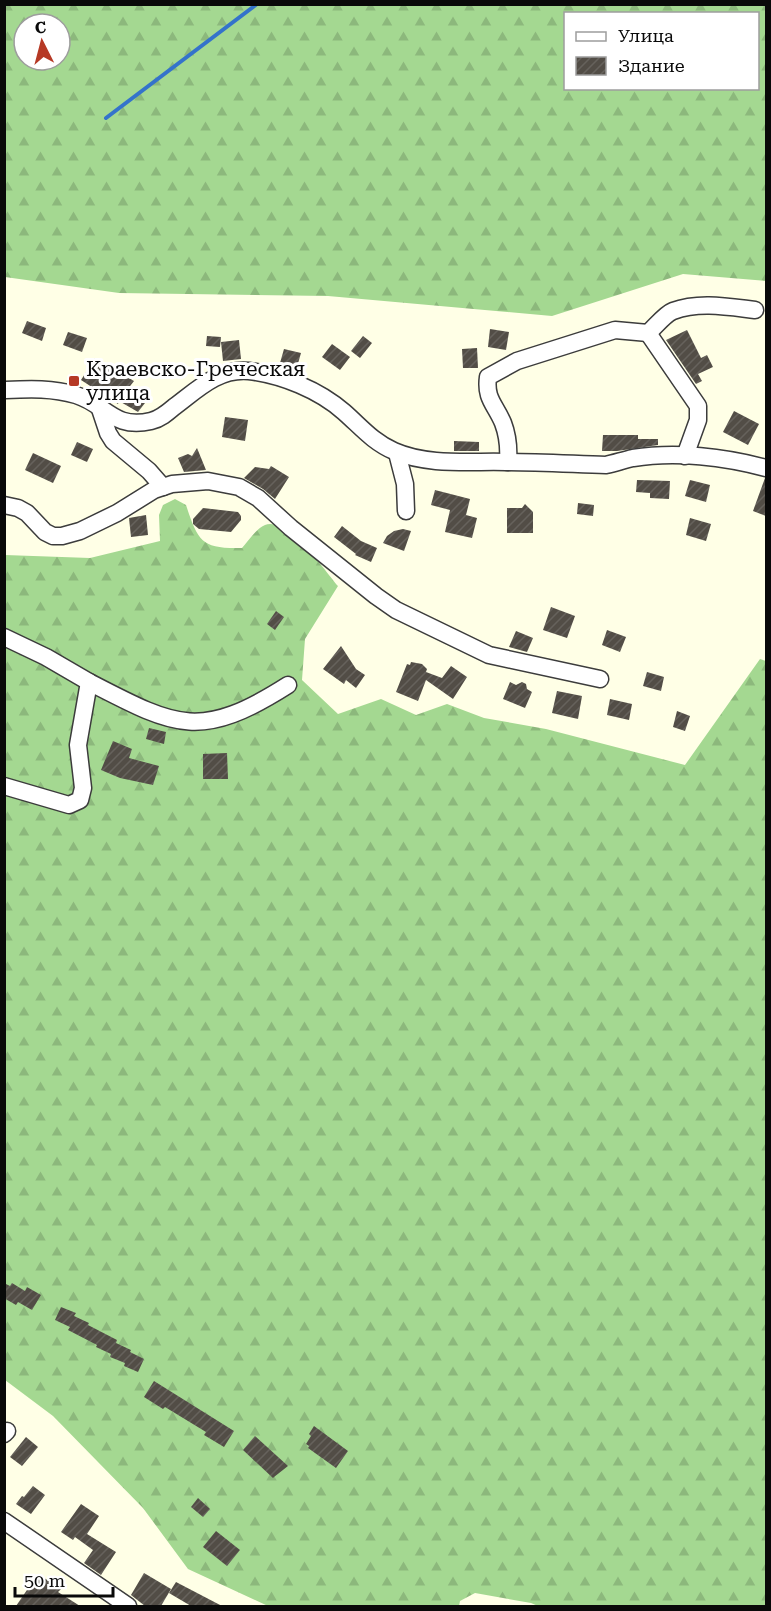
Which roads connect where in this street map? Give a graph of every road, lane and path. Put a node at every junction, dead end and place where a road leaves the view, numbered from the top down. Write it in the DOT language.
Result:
graph roads {
  1 [pos="755,310"];
  2 [pos="648,333"];
  3 [pos="4,390"];
  4 [pos="100,409"];
  5 [pos="397,453"];
  6 [pos="685,456"];
  7 [pos="508,462"];
  8 [pos="766,468"];
  9 [pos="163,487"];
  10 [pos="4,505"];
  11 [pos="406,511"];
  12 [pos="4,637"];
  13 [pos="600,679"];
  14 [pos="89,682"];
  15 [pos="288,685"];
  16 [pos="4,786"];
  17 [pos="4,1521"];
  18 [pos="128,1606"];
  1 -- 2 [label="street"];
  2 -- 6 [label="street"];
  2 -- 7 [label="street"];
  3 -- 4 [label="street"];
  4 -- 5 [label="street"];
  4 -- 9 [label="street"];
  5 -- 7 [label="street"];
  5 -- 11 [label="street"];
  6 -- 7 [label="street"];
  6 -- 8 [label="street"];
  9 -- 10 [label="street"];
  9 -- 13 [label="street"];
  12 -- 14 [label="street"];
  14 -- 15 [label="street"];
  14 -- 16 [label="street"];
  17 -- 18 [label="street"];
}
